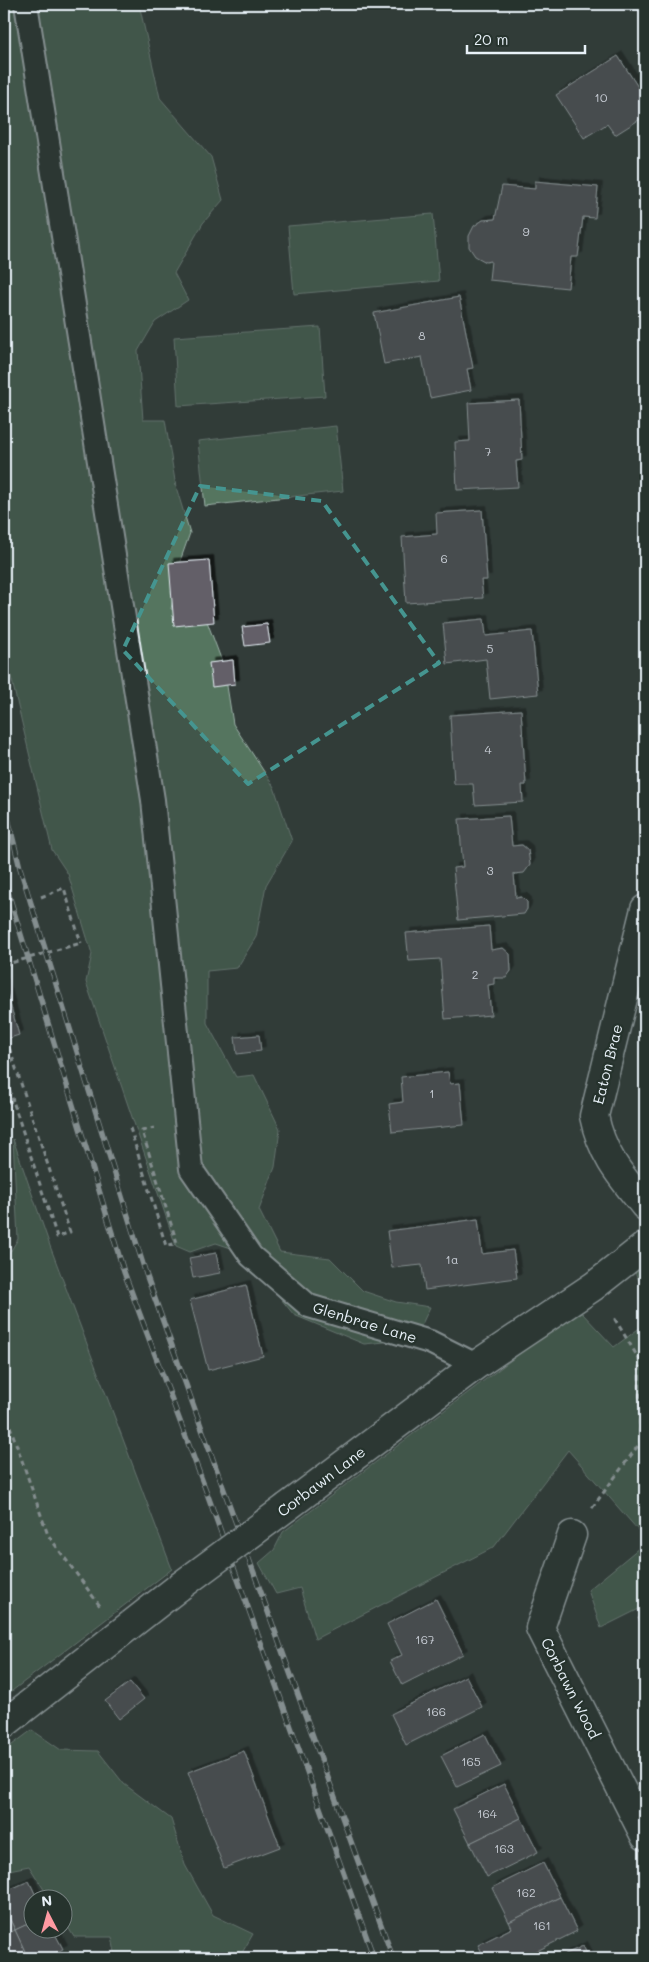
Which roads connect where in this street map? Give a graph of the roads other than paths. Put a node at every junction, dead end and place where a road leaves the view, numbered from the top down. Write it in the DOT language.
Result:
graph roads {
  1 [pos="26,4"];
  2 [pos="645,909"];
  3 [pos="645,1206"];
  4 [pos="645,1246"];
  5 [pos="476,1365"];
  6 [pos="572,1535"];
  7 [pos="4,1724"];
  8 [pos="645,1836"];
  1 -- 5 [label="lane, Glenbrae Lane"];
  2 -- 3 [label="street, Eaton Brae"];
  4 -- 5 [label="street, Corbawn Lane"];
  5 -- 7 [label="street, Corbawn Lane, bridge"];
  6 -- 8 [label="street, Corbawn Wood"];
}
